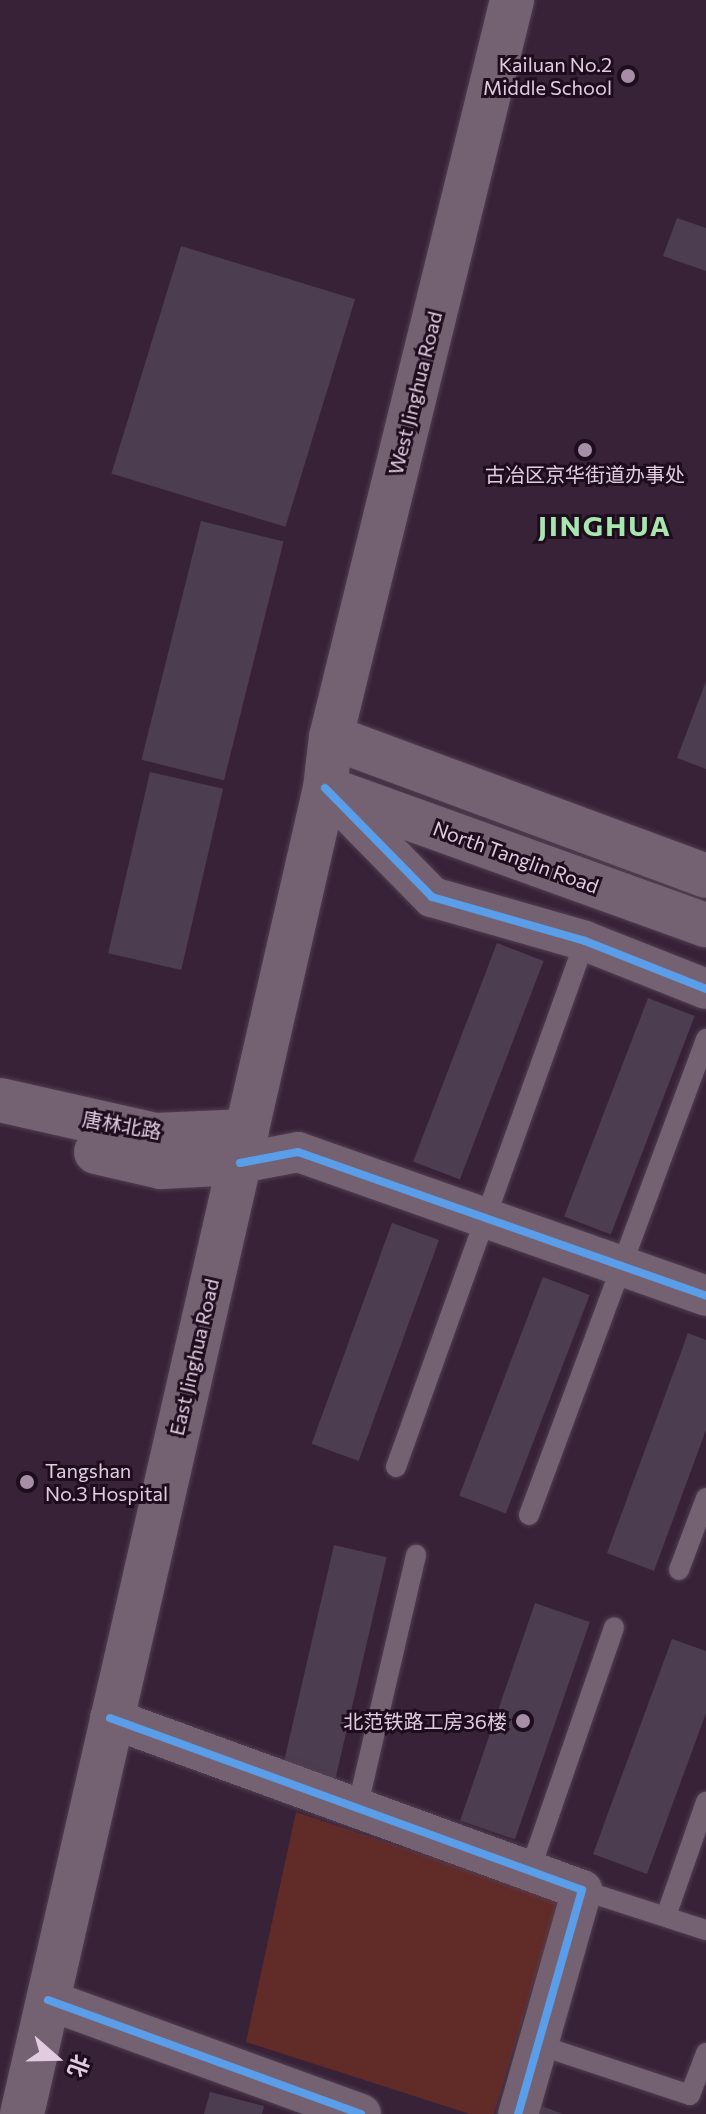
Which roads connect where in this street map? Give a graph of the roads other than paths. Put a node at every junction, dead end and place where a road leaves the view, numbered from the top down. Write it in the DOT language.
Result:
graph roads {
  1 [pos="512,0"];
  2 [pos="331,737"];
  3 [pos="325,788"];
  4 [pos="706,876"];
  5 [pos="706,925"];
  6 [pos="585,941"];
  7 [pos="706,989"];
  8 [pos="706,1039"];
  9 [pos="0,1100"];
  10 [pos="0,1130"];
  11 [pos="243,1147"];
  12 [pos="486,1215"];
  13 [pos="622,1265"];
  14 [pos="706,1296"];
  15 [pos="396,1467"];
  16 [pos="706,1498"];
  17 [pos="529,1515"];
  18 [pos="416,1555"];
  19 [pos="679,1570"];
  20 [pos="614,1627"];
  21 [pos="110,1718"];
  22 [pos="706,1802"];
  23 [pos="357,1809"];
  24 [pos="529,1873"];
  25 [pos="582,1890"];
  26 [pos="666,1916"];
  27 [pos="706,1930"];
  28 [pos="48,2000"];
  29 [pos="539,2045"];
  30 [pos="706,2053"];
  31 [pos="285,2101"];
  32 [pos="22,2114"];
  33 [pos="361,2114"];
  34 [pos="518,2114"];
  1 -- 2 [label="main road, West Jinghua Road"];
  2 -- 3 [label="main road, West Jinghua Road"];
  2 -- 4 [label="main road"];
  3 -- 5 [label="main road, North Tanglin Road"];
  3 -- 6 [label="street"];
  3 -- 11 [label="main road, East Jinghua Road"];
  6 -- 7 [label="street"];
  6 -- 12 [label="lane"];
  8 -- 13 [label="lane"];
  9 -- 11 [label="main road, 唐林北路"];
  10 -- 11 [label="main road"];
  11 -- 12 [label="street"];
  11 -- 21 [label="main road, East Jinghua Road"];
  12 -- 13 [label="street"];
  12 -- 15 [label="lane"];
  13 -- 14 [label="street"];
  13 -- 17 [label="lane"];
  16 -- 19 [label="lane"];
  18 -- 23 [label="lane"];
  20 -- 24 [label="lane"];
  21 -- 23 [label="street"];
  21 -- 28 [label="main road, East Jinghua Road"];
  22 -- 26 [label="lane"];
  23 -- 24 [label="street"];
  24 -- 25 [label="street"];
  25 -- 26 [label="lane"];
  25 -- 29 [label="street"];
  26 -- 27 [label="lane"];
  28 -- 31 [label="street"];
  28 -- 32 [label="main road, East Jinghua Road"];
  29 -- 30 [label="lane"];
  29 -- 34 [label="street"];
  31 -- 33 [label="street"];
}
